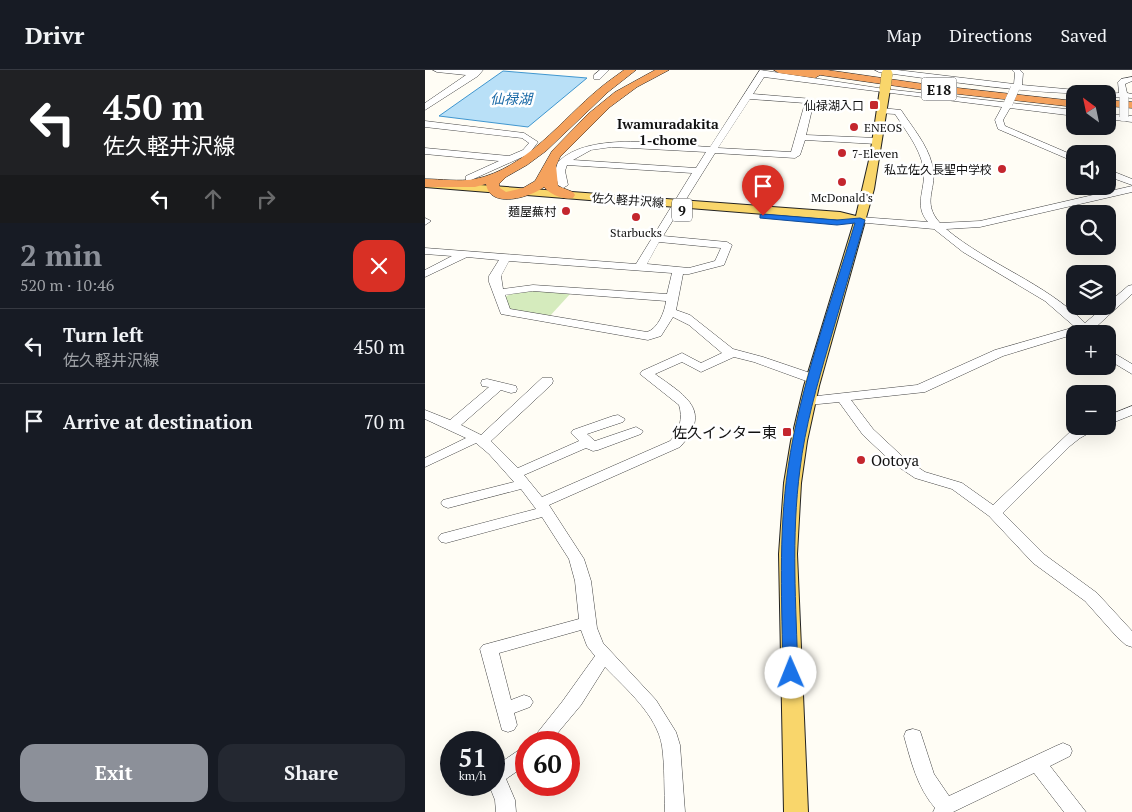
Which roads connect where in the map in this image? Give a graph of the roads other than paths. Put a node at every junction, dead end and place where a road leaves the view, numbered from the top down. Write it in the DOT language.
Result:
graph roads {
  1 [pos="437,70"];
  2 [pos="605,70"];
  3 [pos="618,70"];
  4 [pos="631,70"];
  5 [pos="639,70"];
  6 [pos="664,70"];
  7 [pos="779,70"];
  8 [pos="804,70"];
  9 [pos="827,70"];
  10 [pos="1016,70"];
  11 [pos="885,71"];
  12 [pos="477,72"];
  13 [pos="763,72"];
  14 [pos="597,77"];
  15 [pos="1132,79"];
  16 [pos="931,88"];
  17 [pos="1015,88"];
  18 [pos="604,90"];
  19 [pos="885,90"];
  20 [pos="1066,92"];
  21 [pos="747,96"];
  22 [pos="1066,99"];
  23 [pos="1116,100"];
  24 [pos="1066,103"];
  25 [pos="1007,105"];
  26 [pos="604,106"];
  27 [pos="425,107"];
  28 [pos="1128,107"];
  29 [pos="881,111"];
  30 [pos="1066,112"];
  31 [pos="1116,112"];
  32 [pos="425,124"];
  33 [pos="1132,125"];
  34 [pos="801,137"];
  35 [pos="877,141"];
  36 [pos="712,150"];
  37 [pos="425,151"];
  38 [pos="1066,155"];
  39 [pos="512,159"];
  40 [pos="563,162"];
  41 [pos="550,164"];
  42 [pos="698,171"];
  43 [pos="501,174"];
  44 [pos="1116,176"];
  45 [pos="469,178"];
  46 [pos="1132,182"];
  47 [pos="425,184"];
  48 [pos="1132,189"];
  49 [pos="425,190"];
  50 [pos="565,190"];
  51 [pos="524,192"];
  52 [pos="499,193"];
  53 [pos="675,206"];
  54 [pos="860,220"];
  55 [pos="937,226"];
  56 [pos="657,239"];
  57 [pos="425,251"];
  58 [pos="464,254"];
  59 [pos="506,257"];
  60 [pos="639,268"];
  61 [pos="678,270"];
  62 [pos="425,274"];
  63 [pos="1132,288"];
  64 [pos="498,293"];
  65 [pos="671,298"];
  66 [pos="668,312"];
  67 [pos="1081,325"];
  68 [pos="1091,325"];
  69 [pos="1066,336"];
  70 [pos="732,354"];
  71 [pos="1116,359"];
  72 [pos="1132,370"];
  73 [pos="814,378"];
  74 [pos="547,381"];
  75 [pos="499,386"];
  76 [pos="843,398"];
  77 [pos="808,401"];
  78 [pos="1132,410"];
  79 [pos="425,414"];
  80 [pos="1116,417"];
  81 [pos="618,419"];
  82 [pos="451,426"];
  83 [pos="636,431"];
  84 [pos="1075,435"];
  85 [pos="479,440"];
  86 [pos="588,442"];
  87 [pos="425,463"];
  88 [pos="519,479"];
  89 [pos="448,503"];
  90 [pos="542,508"];
  91 [pos="994,513"];
  92 [pos="446,538"];
  93 [pos="587,623"];
  94 [pos="1132,641"];
  95 [pos="606,657"];
  96 [pos="524,702"];
  97 [pos="550,731"];
  98 [pos="913,736"];
  99 [pos="1063,751"];
  100 [pos="515,763"];
  101 [pos="1037,763"];
  102 [pos="944,809"];
  103 [pos="506,812"];
  104 [pos="675,812"];
  105 [pos="796,812"];
  106 [pos="1076,812"];
  1 -- 12 [label="street"];
  2 -- 14 [label="street"];
  3 -- 18 [label="highway"];
  4 -- 18 [label="highway"];
  5 -- 26 [label="highway"];
  6 -- 26 [label="highway"];
  7 -- 16 [label="highway"];
  8 -- 16 [label="highway, E18"];
  9 -- 22 [label="highway, E18"];
  10 -- 17 [label="street"];
  11 -- 17 [label="street"];
  11 -- 19 [label="main road, bridge"];
  12 -- 27 [label="street"];
  13 -- 19 [label="street"];
  13 -- 21 [label="street"];
  15 -- 28 [label="street"];
  16 -- 24 [label="highway, E18"];
  17 -- 20 [label="street"];
  17 -- 25 [label="street, bridge"];
  18 -- 43 [label="highway"];
  19 -- 25 [label="street"];
  19 -- 29 [label="main road"];
  21 -- 34 [label="street"];
  21 -- 36 [label="street"];
  23 -- 28 [label="street"];
  25 -- 30 [label="street"];
  25 -- 38 [label="street"];
  26 -- 41 [label="highway"];
  28 -- 31 [label="street"];
  28 -- 33 [label="street"];
  29 -- 35 [label="main road"];
  29 -- 55 [label="street"];
  32 -- 39 [label="street"];
  34 -- 35 [label="street"];
  34 -- 36 [label="street"];
  35 -- 54 [label="main road"];
  36 -- 40 [label="street"];
  36 -- 42 [label="street"];
  37 -- 39 [label="street"];
  39 -- 45 [label="street"];
  40 -- 42 [label="street"];
  40 -- 50 [label="street"];
  41 -- 50 [label="highway"];
  41 -- 51 [label="highway"];
  42 -- 53 [label="street"];
  43 -- 47 [label="highway"];
  43 -- 52 [label="highway"];
  44 -- 46 [label="street"];
  47 -- 52 [label="main road, 佐久軽井沢線 / 9"];
  48 -- 55 [label="street"];
  49 -- 52 [label="main road, 佐久軽井沢線 / 9"];
  50 -- 51 [label="main road, 佐久軽井沢線 / 9"];
  50 -- 53 [label="main road, 佐久軽井沢線 / 9"];
  51 -- 52 [label="highway"];
  52 -- 53 [label="main road, 佐久軽井沢線 / 9"];
  53 -- 54 [label="main road, 佐久軽井沢線 / 9"];
  53 -- 56 [label="street"];
  54 -- 55 [label="street"];
  54 -- 73 [label="main road"];
  55 -- 67 [label="street"];
  56 -- 60 [label="street"];
  56 -- 61 [label="street"];
  57 -- 58 [label="street"];
  58 -- 59 [label="street"];
  58 -- 62 [label="street"];
  59 -- 60 [label="street"];
  59 -- 64 [label="street"];
  60 -- 61 [label="street"];
  61 -- 65 [label="street"];
  63 -- 68 [label="street"];
  64 -- 65 [label="street"];
  64 -- 66 [label="street"];
  65 -- 66 [label="street"];
  66 -- 70 [label="street"];
  69 -- 76 [label="street"];
  70 -- 73 [label="street"];
  70 -- 90 [label="street"];
  71 -- 72 [label="street"];
  73 -- 77 [label="main road"];
  74 -- 85 [label="street"];
  75 -- 82 [label="street"];
  76 -- 77 [label="street"];
  76 -- 91 [label="street"];
  77 -- 105 [label="main road"];
  78 -- 80 [label="street"];
  79 -- 82 [label="street"];
  81 -- 86 [label="street"];
  82 -- 85 [label="street"];
  83 -- 86 [label="street"];
  84 -- 91 [label="street"];
  85 -- 87 [label="street"];
  85 -- 88 [label="street"];
  86 -- 88 [label="street"];
  88 -- 89 [label="street"];
  88 -- 90 [label="street"];
  90 -- 92 [label="street"];
  90 -- 93 [label="street"];
  91 -- 94 [label="street"];
  93 -- 95 [label="street"];
  93 -- 96 [label="street"];
  95 -- 97 [label="street"];
  95 -- 104 [label="street"];
  98 -- 102 [label="street"];
  99 -- 101 [label="street"];
  100 -- 103 [label="street"];
  101 -- 102 [label="street"];
  101 -- 106 [label="street"];
}
